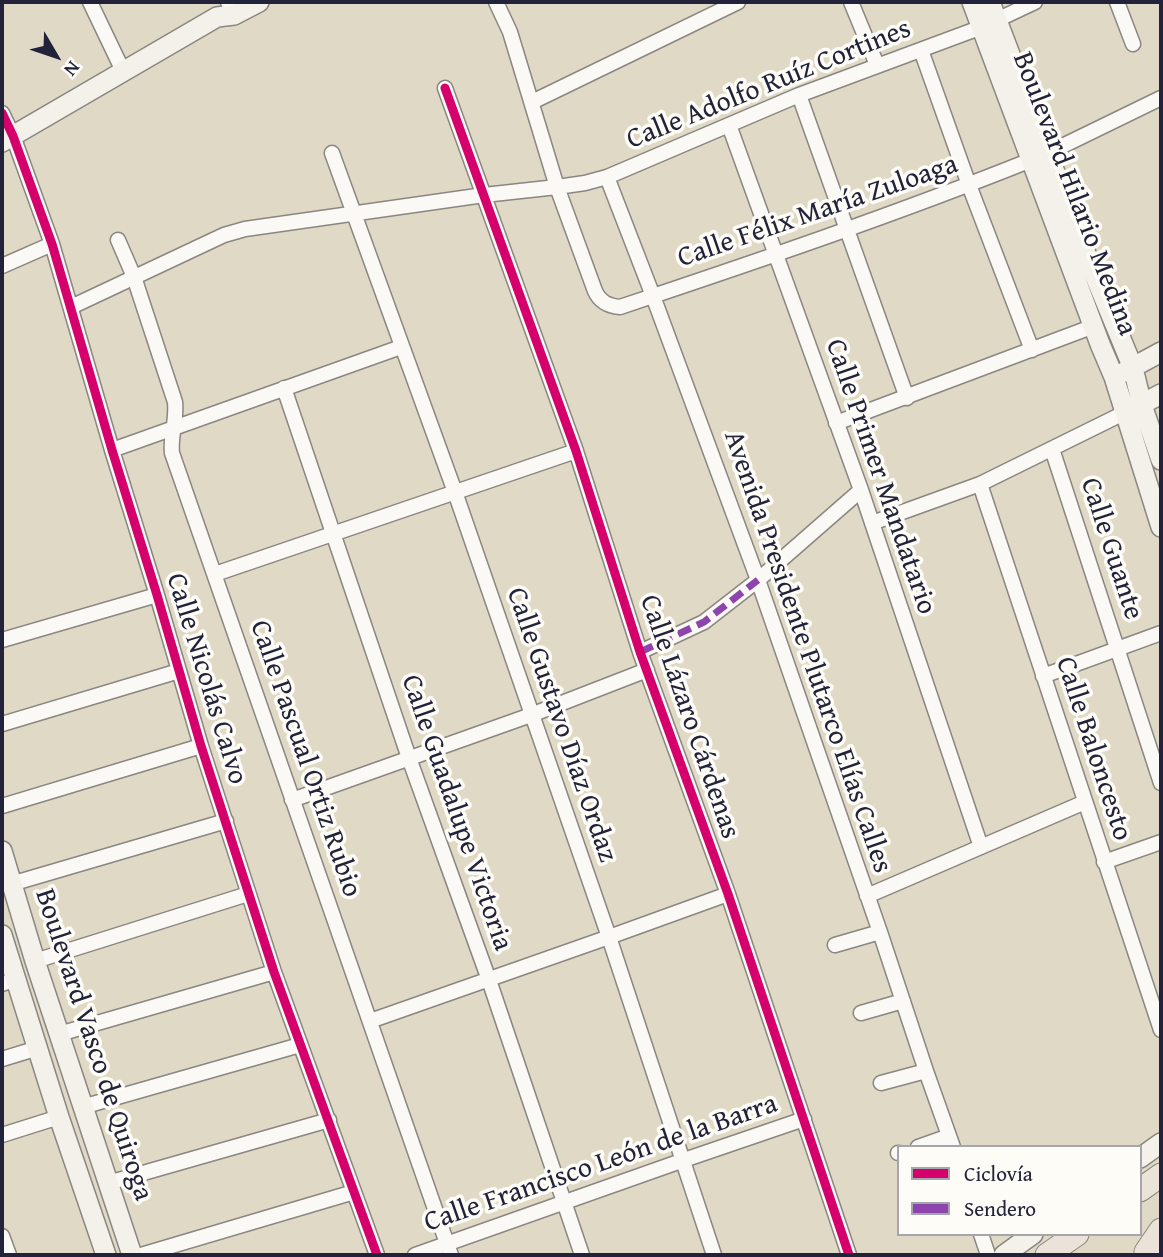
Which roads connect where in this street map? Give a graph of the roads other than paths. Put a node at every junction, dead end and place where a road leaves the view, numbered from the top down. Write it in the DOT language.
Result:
graph roads {
  1 [pos="90,2"];
  2 [pos="259,2"];
  3 [pos="496,2"];
  4 [pos="738,2"];
  5 [pos="851,2"];
  6 [pos="972,2"];
  7 [pos="1035,2"];
  8 [pos="1117,2"];
  9 [pos="227,8"];
  10 [pos="989,16"];
  11 [pos="1133,44"];
  12 [pos="922,50"];
  13 [pos="877,65"];
  14 [pos="123,71"];
  15 [pos="446,88"];
  16 [pos="799,95"];
  17 [pos="1161,98"];
  18 [pos="532,102"];
  19 [pos="2,113"];
  20 [pos="729,125"];
  21 [pos="7,139"];
  22 [pos="332,153"];
  23 [pos="1040,157"];
  24 [pos="607,177"];
  25 [pos="969,185"];
  26 [pos="557,187"];
  27 [pos="484,195"];
  28 [pos="355,214"];
  29 [pos="847,229"];
  30 [pos="118,240"];
  31 [pos="52,244"];
  32 [pos="776,255"];
  33 [pos="2,266"];
  34 [pos="134,277"];
  35 [pos="653,296"];
  36 [pos="71,307"];
  37 [pos="1094,326"];
  38 [pos="401,347"];
  39 [pos="1032,350"];
  40 [pos="1161,352"];
  41 [pos="1133,368"];
  42 [pos="1114,377"];
  43 [pos="284,388"];
  44 [pos="1161,394"];
  45 [pos="906,398"];
  46 [pos="1133,409"];
  47 [pos="836,423"];
  48 [pos="175,426"];
  49 [pos="1052,449"];
  50 [pos="112,450"];
  51 [pos="576,451"];
  52 [pos="1161,460"];
  53 [pos="979,484"];
  54 [pos="861,490"];
  55 [pos="455,492"];
  56 [pos="872,523"];
  57 [pos="1161,527"];
  58 [pos="334,533"];
  59 [pos="215,574"];
  60 [pos="758,580"];
  61 [pos="157,595"];
  62 [pos="1161,633"];
  63 [pos="2,640"];
  64 [pos="1118,649"];
  65 [pos="640,652"];
  66 [pos="647,670"];
  67 [pos="179,671"];
  68 [pos="1044,676"];
  69 [pos="531,715"];
  70 [pos="2,724"];
  71 [pos="201,746"];
  72 [pos="409,758"];
  73 [pos="1161,783"];
  74 [pos="292,800"];
  75 [pos="1085,802"];
  76 [pos="2,806"];
  77 [pos="226,821"];
  78 [pos="1161,842"];
  79 [pos="981,847"];
  80 [pos="2,851"];
  81 [pos="1104,862"];
  82 [pos="11,884"];
  83 [pos="248,894"];
  84 [pos="728,894"];
  85 [pos="867,896"];
  86 [pos="880,932"];
  87 [pos="2,935"];
  88 [pos="609,937"];
  89 [pos="835,945"];
  90 [pos="34,961"];
  91 [pos="274,972"];
  92 [pos="489,980"];
  93 [pos="9,981"];
  94 [pos="903,1001"];
  95 [pos="861,1013"];
  96 [pos="370,1021"];
  97 [pos="1161,1030"];
  98 [pos="60,1034"];
  99 [pos="300,1045"];
  100 [pos="37,1048"];
  101 [pos="2,1059"];
  102 [pos="926,1071"];
  103 [pos="881,1083"];
  104 [pos="82,1107"];
  105 [pos="60,1117"];
  106 [pos="804,1119"];
  107 [pos="329,1120"];
  108 [pos="2,1135"];
  109 [pos="951,1142"];
  110 [pos="1161,1143"];
  111 [pos="931,1145"];
  112 [pos="1142,1157"];
  113 [pos="684,1160"];
  114 [pos="1161,1175"];
  115 [pos="108,1182"];
  116 [pos="1161,1187"];
  117 [pos="1142,1189"];
  118 [pos="354,1192"];
  119 [pos="1142,1200"];
  120 [pos="564,1202"];
  121 [pos="1161,1230"];
  122 [pos="2,1236"];
  123 [pos="983,1236"];
  124 [pos="1030,1236"];
  125 [pos="1074,1236"];
  126 [pos="1149,1249"];
  127 [pos="449,1250"];
  128 [pos="9,1255"];
  129 [pos="106,1255"];
  130 [pos="132,1255"];
  131 [pos="141,1255"];
  132 [pos="377,1255"];
  133 [pos="415,1255"];
  134 [pos="582,1255"];
  135 [pos="714,1255"];
  136 [pos="849,1255"];
  137 [pos="988,1255"];
  138 [pos="1004,1255"];
  139 [pos="1047,1255"];
  1 -- 14 [label="street"];
  2 -- 9 [label="street"];
  3 -- 18 [label="street"];
  4 -- 18 [label="street"];
  5 -- 13 [label="street"];
  6 -- 10 [label="street, Boulevard Hilario Medina"];
  7 -- 10 [label="street, Calle Adolfo Ruíz Cortines"];
  8 -- 11 [label="street"];
  9 -- 14 [label="street"];
  10 -- 12 [label="street, Calle Adolfo Ruíz Cortines"];
  10 -- 23 [label="street, Boulevard Hilario Medina"];
  12 -- 13 [label="street, Calle Adolfo Ruíz Cortines"];
  12 -- 25 [label="street"];
  13 -- 16 [label="street, Calle Adolfo Ruíz Cortines"];
  14 -- 21 [label="street"];
  15 -- 27 [label="street, Calle Lázaro Cárdenas"];
  16 -- 20 [label="street, Calle Adolfo Ruíz Cortines"];
  16 -- 29 [label="street"];
  17 -- 23 [label="street, Calle Félix María Zuloaga"];
  18 -- 26 [label="street"];
  19 -- 21 [label="street, Calle Nicolás Calvo"];
  20 -- 24 [label="street, Calle Adolfo Ruíz Cortines"];
  20 -- 32 [label="street, Calle Primer Mandatario"];
  21 -- 31 [label="street, Calle Nicolás Calvo"];
  22 -- 28 [label="street, Calle Gustavo Díaz Ordaz"];
  23 -- 25 [label="street, Calle Félix María Zuloaga"];
  23 -- 37 [label="street, Boulevard Hilario Medina"];
  23 -- 41 [label="street, Boulevard Hilario Medina"];
  24 -- 26 [label="street, Calle Adolfo Ruíz Cortines"];
  24 -- 35 [label="street, Avenida Presidente Plutarco Elías Calles"];
  25 -- 29 [label="street, Calle Félix María Zuloaga"];
  25 -- 39 [label="street"];
  26 -- 27 [label="street, Calle Adolfo Ruíz Cortines"];
  26 -- 35 [label="street, Calle Félix María Zuloaga"];
  27 -- 28 [label="street, Calle Adolfo Ruíz Cortines"];
  27 -- 51 [label="street, Calle Lázaro Cárdenas"];
  28 -- 34 [label="street, Calle Adolfo Ruíz Cortines"];
  28 -- 38 [label="street, Calle Gustavo Díaz Ordaz"];
  29 -- 32 [label="street, Calle Félix María Zuloaga"];
  29 -- 45 [label="street"];
  30 -- 34 [label="street, Calle Pascual Ortiz Rubio"];
  31 -- 33 [label="street"];
  31 -- 36 [label="street, Calle Nicolás Calvo"];
  32 -- 35 [label="street, Calle Félix María Zuloaga"];
  32 -- 47 [label="street, Calle Primer Mandatario"];
  34 -- 36 [label="street, Calle Adolfo Ruíz Cortines"];
  34 -- 48 [label="street, Calle Pascual Ortiz Rubio"];
  35 -- 60 [label="street, Avenida Presidente Plutarco Elías Calles"];
  36 -- 50 [label="street, Calle Nicolás Calvo"];
  37 -- 39 [label="street"];
  37 -- 42 [label="street, Boulevard Hilario Medina"];
  38 -- 43 [label="street"];
  38 -- 55 [label="street, Calle Gustavo Díaz Ordaz"];
  39 -- 45 [label="street"];
  40 -- 41 [label="street"];
  41 -- 42 [label="street"];
  41 -- 46 [label="street, Boulevard Hilario Medina"];
  42 -- 46 [label="street, Boulevard Hilario Medina"];
  43 -- 48 [label="street"];
  43 -- 58 [label="street, Calle Guadalupe Victoria"];
  44 -- 46 [label="street"];
  45 -- 47 [label="street"];
  46 -- 49 [label="street"];
  46 -- 52 [label="street, Boulevard Hilario Medina"];
  46 -- 57 [label="street, Boulevard Hilario Medina"];
  47 -- 54 [label="street, Calle Primer Mandatario"];
  48 -- 50 [label="street"];
  48 -- 59 [label="street, Calle Pascual Ortiz Rubio"];
  49 -- 53 [label="street"];
  49 -- 64 [label="street, Calle Guante"];
  50 -- 61 [label="street, Calle Nicolás Calvo"];
  51 -- 55 [label="street"];
  51 -- 65 [label="street, Calle Lázaro Cárdenas"];
  53 -- 56 [label="street"];
  53 -- 68 [label="street, Calle Baloncesto"];
  54 -- 56 [label="street, Calle Primer Mandatario"];
  54 -- 60 [label="street"];
  55 -- 58 [label="street"];
  55 -- 69 [label="street, Calle Gustavo Díaz Ordaz"];
  56 -- 79 [label="street, Calle Primer Mandatario"];
  58 -- 59 [label="street"];
  58 -- 72 [label="street, Calle Guadalupe Victoria"];
  59 -- 74 [label="street, Calle Pascual Ortiz Rubio"];
  60 -- 65 [label="street"];
  60 -- 85 [label="street, Avenida Presidente Plutarco Elías Calles"];
  61 -- 63 [label="street"];
  61 -- 67 [label="street, Calle Nicolás Calvo"];
  62 -- 64 [label="street"];
  64 -- 68 [label="street"];
  64 -- 73 [label="street, Calle Guante"];
  65 -- 66 [label="street, Calle Lázaro Cárdenas"];
  66 -- 69 [label="street"];
  66 -- 84 [label="street, Calle Lázaro Cárdenas"];
  67 -- 70 [label="street"];
  67 -- 71 [label="street, Calle Nicolás Calvo"];
  68 -- 75 [label="street, Calle Baloncesto"];
  69 -- 72 [label="street"];
  69 -- 88 [label="street, Calle Gustavo Díaz Ordaz"];
  71 -- 76 [label="street"];
  71 -- 77 [label="street, Calle Nicolás Calvo"];
  72 -- 74 [label="street"];
  72 -- 92 [label="street, Calle Guadalupe Victoria"];
  74 -- 96 [label="street, Calle Pascual Ortiz Rubio"];
  75 -- 79 [label="street"];
  75 -- 81 [label="street, Calle Baloncesto"];
  77 -- 82 [label="street"];
  77 -- 83 [label="street, Calle Nicolás Calvo"];
  78 -- 81 [label="street"];
  79 -- 85 [label="street"];
  80 -- 82 [label="street, Boulevard Vasco de Quiroga"];
  81 -- 97 [label="street, Calle Baloncesto"];
  82 -- 90 [label="street, Boulevard Vasco de Quiroga"];
  83 -- 90 [label="street"];
  83 -- 91 [label="street, Calle Nicolás Calvo"];
  84 -- 88 [label="street"];
  84 -- 106 [label="street, Calle Lázaro Cárdenas"];
  85 -- 86 [label="street, Avenida Presidente Plutarco Elías Calles"];
  86 -- 89 [label="street"];
  86 -- 94 [label="street, Avenida Presidente Plutarco Elías Calles"];
  87 -- 93 [label="street, Boulevard Vasco de Quiroga"];
  88 -- 92 [label="street"];
  88 -- 113 [label="street, Calle Gustavo Díaz Ordaz"];
  90 -- 98 [label="street, Boulevard Vasco de Quiroga"];
  91 -- 98 [label="street"];
  91 -- 99 [label="street, Calle Nicolás Calvo"];
  92 -- 96 [label="street"];
  92 -- 120 [label="street, Calle Guadalupe Victoria"];
  93 -- 100 [label="street, Boulevard Vasco de Quiroga"];
  94 -- 95 [label="street"];
  94 -- 102 [label="street, Avenida Presidente Plutarco Elías Calles"];
  96 -- 127 [label="street, Calle Pascual Ortiz Rubio"];
  98 -- 104 [label="street, Boulevard Vasco de Quiroga"];
  99 -- 104 [label="street"];
  99 -- 107 [label="street, Calle Nicolás Calvo"];
  100 -- 101 [label="street"];
  100 -- 105 [label="street, Boulevard Vasco de Quiroga"];
  102 -- 103 [label="street"];
  102 -- 109 [label="street, Avenida Presidente Plutarco Elías Calles"];
  104 -- 115 [label="street, Boulevard Vasco de Quiroga"];
  105 -- 108 [label="street"];
  105 -- 129 [label="street, Boulevard Vasco de Quiroga"];
  106 -- 113 [label="street, Calle Francisco León de la Barra"];
  106 -- 136 [label="street, Calle Lázaro Cárdenas"];
  107 -- 115 [label="street"];
  107 -- 118 [label="street, Calle Nicolás Calvo"];
  109 -- 111 [label="street"];
  110 -- 112 [label="street"];
  113 -- 120 [label="street, Calle Francisco León de la Barra"];
  113 -- 135 [label="street, Calle Gustavo Díaz Ordaz"];
  114 -- 117 [label="main road"];
  115 -- 130 [label="street, Boulevard Vasco de Quiroga"];
  116 -- 119 [label="main road"];
  118 -- 131 [label="street"];
  118 -- 132 [label="street, Calle Nicolás Calvo"];
  120 -- 127 [label="street, Calle Francisco León de la Barra"];
  120 -- 134 [label="street, Calle Guadalupe Victoria"];
  121 -- 126 [label="main road"];
  122 -- 128 [label="street"];
  123 -- 137 [label="street"];
  124 -- 138 [label="street"];
  125 -- 139 [label="main road"];
  127 -- 133 [label="street, Calle Francisco León de la Barra"];
}
